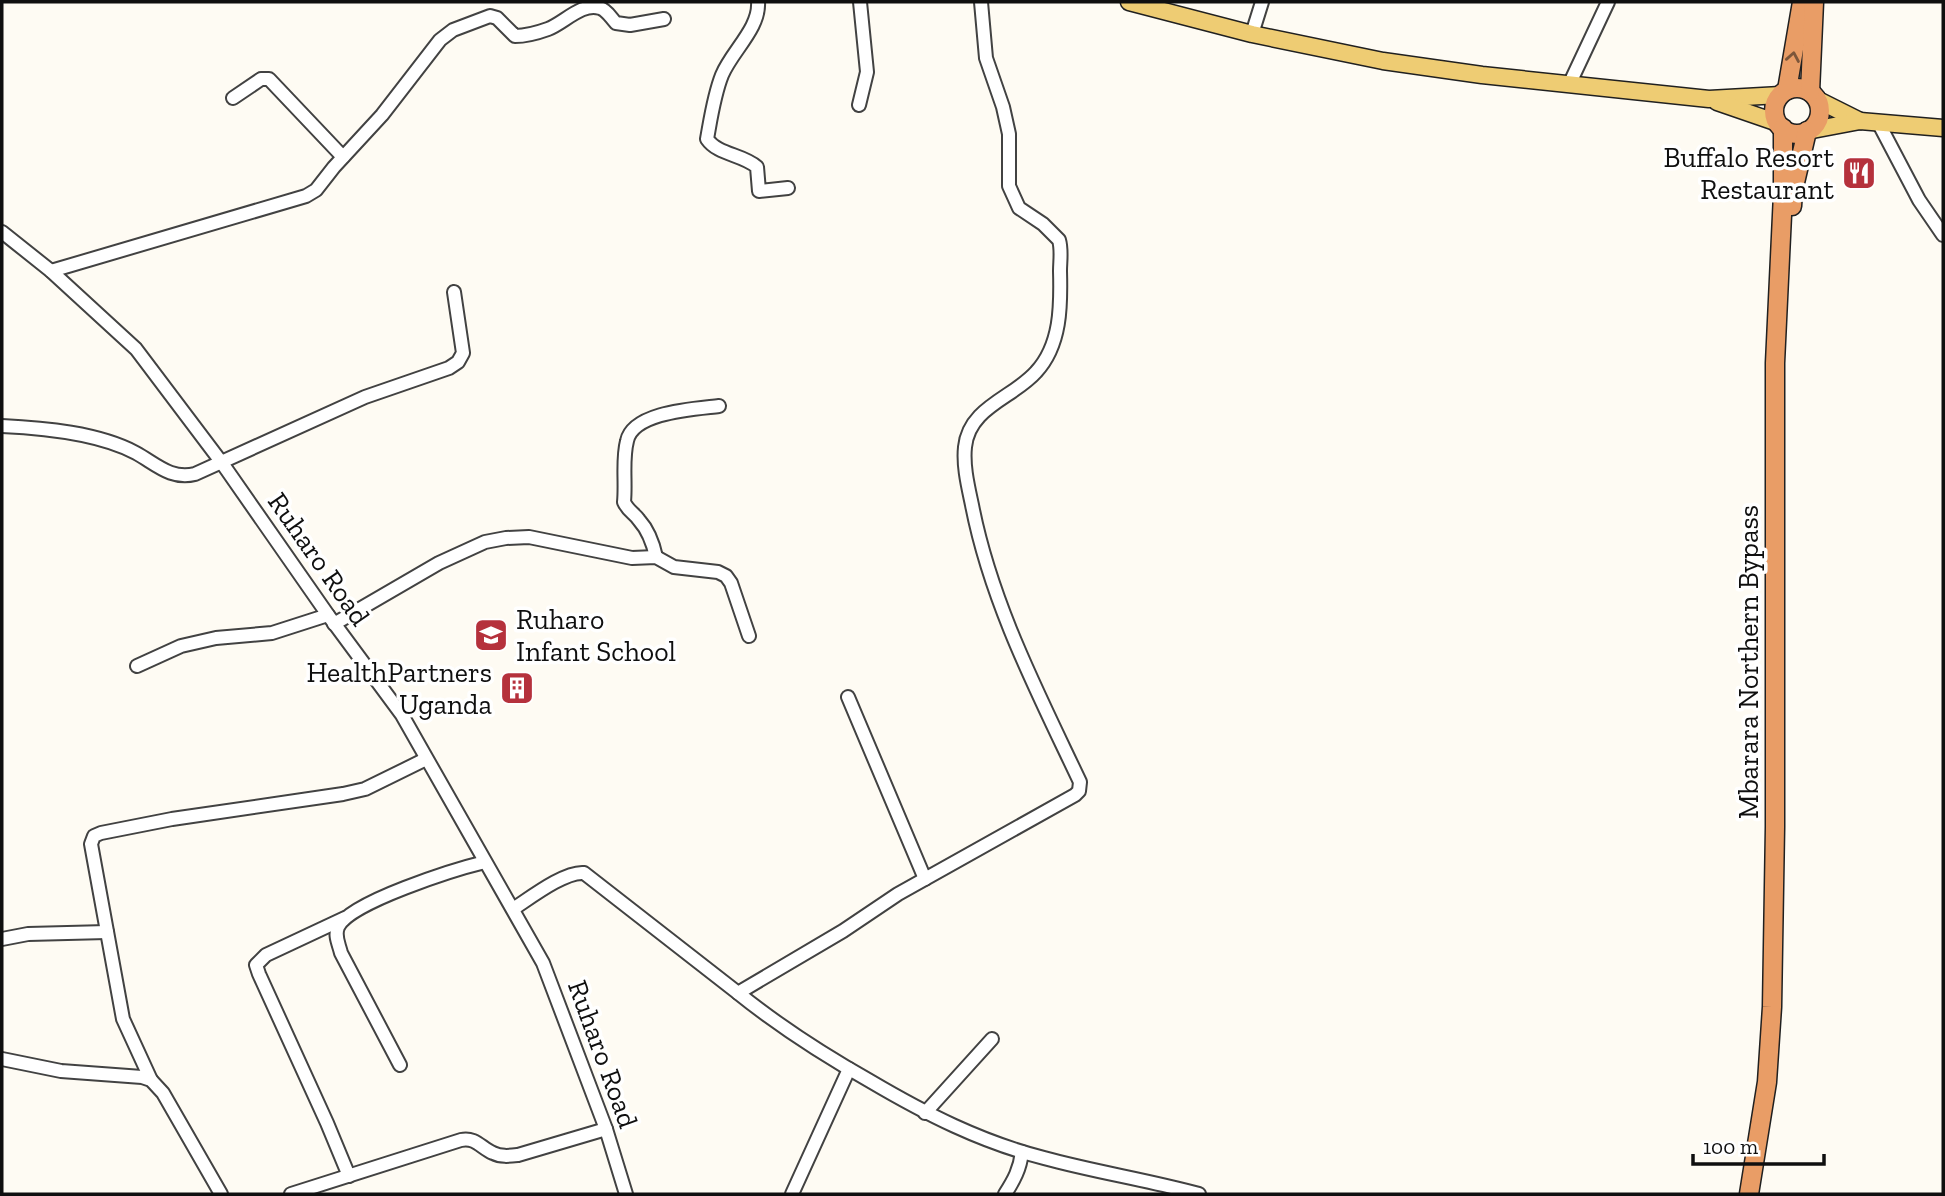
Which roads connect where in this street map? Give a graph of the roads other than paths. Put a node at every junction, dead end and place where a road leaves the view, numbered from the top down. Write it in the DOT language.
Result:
graph roads {
  1 [pos="758,2"];
  2 [pos="860,2"];
  3 [pos="981,2"];
  4 [pos="1129,2"];
  5 [pos="1262,2"];
  6 [pos="1608,2"];
  7 [pos="1802,2"];
  8 [pos="1814,2"];
  9 [pos="664,19"];
  10 [pos="1252,34"];
  11 [pos="1569,85"];
  12 [pos="1784,93"];
  13 [pos="1814,96"];
  14 [pos="233,98"];
  15 [pos="1709,99"];
  16 [pos="859,105"];
  17 [pos="1860,121"];
  18 [pos="1878,122"];
  19 [pos="1781,125"];
  20 [pos="1943,128"];
  21 [pos="1807,131"];
  22 [pos="343,157"];
  23 [pos="788,188"];
  24 [pos="2,232"];
  25 [pos="1943,235"];
  26 [pos="51,271"];
  27 [pos="454,292"];
  28 [pos="719,407"];
  29 [pos="2,426"];
  30 [pos="222,463"];
  31 [pos="656,557"];
  32 [pos="331,620"];
  33 [pos="749,636"];
  34 [pos="137,666"];
  35 [pos="848,698"];
  36 [pos="426,759"];
  37 [pos="485,862"];
  38 [pos="925,878"];
  39 [pos="513,909"];
  40 [pos="345,918"];
  41 [pos="107,932"];
  42 [pos="2,939"];
  43 [pos="738,993"];
  44 [pos="992,1039"];
  45 [pos="2,1059"];
  46 [pos="400,1065"];
  47 [pos="849,1069"];
  48 [pos="151,1080"];
  49 [pos="925,1113"];
  50 [pos="606,1129"];
  51 [pos="1022,1152"];
  52 [pos="349,1176"];
  53 [pos="221,1194"];
  54 [pos="290,1194"];
  55 [pos="626,1194"];
  56 [pos="792,1194"];
  57 [pos="1004,1194"];
  58 [pos="1197,1194"];
  59 [pos="1749,1194"];
  60 [pos="1758,1194"];
  1 -- 23 [label="street"];
  2 -- 16 [label="street"];
  3 -- 38 [label="street"];
  4 -- 10 [label="main road"];
  5 -- 10 [label="street"];
  6 -- 11 [label="street"];
  12 -- 7 [label="highway, Mbarara Northern Bypass, one-way"];
  8 -- 13 [label="highway"];
  9 -- 22 [label="street"];
  10 -- 11 [label="main road"];
  11 -- 15 [label="main road"];
  12 -- 13 [label="highway"];
  12 -- 15 [label="main road"];
  12 -- 19 [label="highway, Mbarara Northern Bypass"];
  13 -- 17 [label="main road"];
  13 -- 21 [label="highway"];
  14 -- 22 [label="street"];
  15 -- 19 [label="main road"];
  17 -- 18 [label="main road"];
  17 -- 21 [label="main road"];
  18 -- 20 [label="main road"];
  18 -- 25 [label="street"];
  19 -- 21 [label="highway"];
  19 -- 59 [label="highway, Mbarara Northern Bypass"];
  21 -- 60 [label="highway"];
  22 -- 26 [label="street"];
  24 -- 26 [label="street, Ruharo Road"];
  26 -- 30 [label="street, Ruharo Road"];
  27 -- 30 [label="street"];
  28 -- 31 [label="street"];
  29 -- 30 [label="street"];
  30 -- 32 [label="street, Ruharo Road"];
  31 -- 32 [label="street"];
  31 -- 33 [label="street"];
  32 -- 34 [label="street"];
  32 -- 36 [label="street, Ruharo Road"];
  35 -- 38 [label="street"];
  36 -- 37 [label="street, Ruharo Road"];
  36 -- 41 [label="street"];
  37 -- 39 [label="street, Ruharo Road"];
  37 -- 40 [label="street"];
  38 -- 43 [label="street"];
  39 -- 43 [label="street"];
  39 -- 50 [label="street, Ruharo Road"];
  40 -- 46 [label="street"];
  40 -- 52 [label="street"];
  41 -- 42 [label="street"];
  41 -- 48 [label="street"];
  43 -- 47 [label="street"];
  44 -- 49 [label="street"];
  45 -- 48 [label="street"];
  47 -- 49 [label="street"];
  47 -- 56 [label="street"];
  48 -- 53 [label="street"];
  49 -- 51 [label="street"];
  50 -- 52 [label="street"];
  50 -- 55 [label="street, Ruharo Road"];
  51 -- 57 [label="street"];
  51 -- 58 [label="street"];
  52 -- 54 [label="street"];
}
